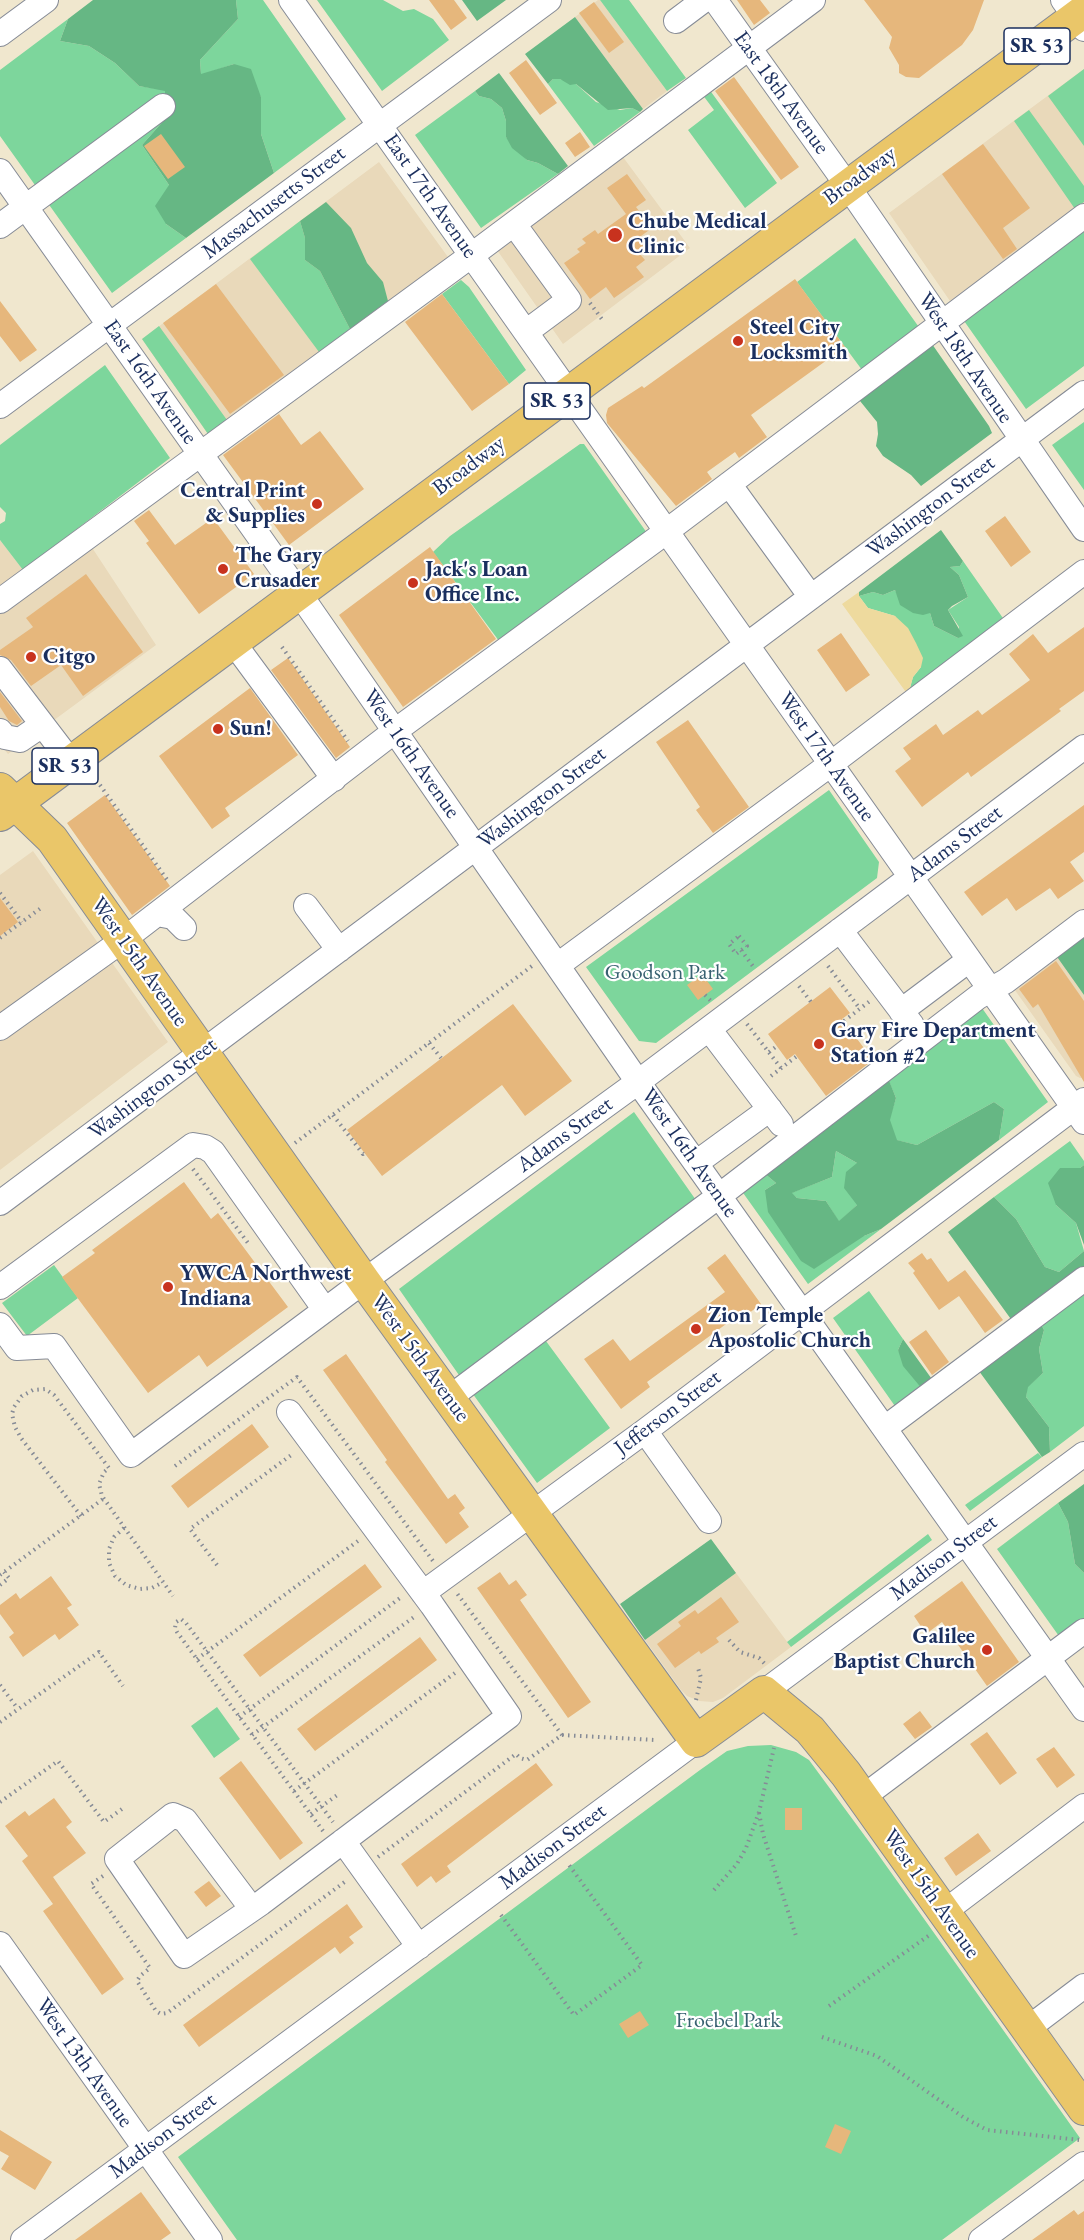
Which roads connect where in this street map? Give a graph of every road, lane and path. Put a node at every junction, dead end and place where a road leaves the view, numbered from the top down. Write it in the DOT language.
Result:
graph roads {
  1 [pos="46,0"];
  2 [pos="549,0"];
  3 [pos="704,0"];
  4 [pos="715,0"];
  5 [pos="813,0"];
  6 [pos="297,2"];
  7 [pos="1077,14"];
  8 [pos="676,21"];
  9 [pos="0,34"];
  10 [pos="749,48"];
  11 [pos="162,106"];
  12 [pos="380,125"];
  13 [pos="0,171"];
  14 [pos="847,185"];
  15 [pos="25,206"];
  16 [pos="1084,216"];
  17 [pos="514,224"];
  18 [pos="0,226"];
  19 [pos="472,255"];
  20 [pos="941,323"];
  21 [pos="109,326"];
  22 [pos="526,332"];
  23 [pos="569,392"];
  24 [pos="1084,393"];
  25 [pos="0,406"];
  26 [pos="1021,440"];
  27 [pos="200,453"];
  28 [pos="729,484"];
  29 [pos="1084,530"];
  30 [pos="666,532"];
  31 [pos="1084,572"];
  32 [pos="299,593"];
  33 [pos="811,597"];
  34 [pos="0,601"];
  35 [pos="233,642"];
  36 [pos="746,645"];
  37 [pos="282,647"];
  38 [pos="0,669"];
  39 [pos="42,724"];
  40 [pos="0,731"];
  41 [pos="395,732"];
  42 [pos="1084,747"];
  43 [pos="360,759"];
  44 [pos="70,762"];
  45 [pos="830,764"];
  46 [pos="334,779"];
  47 [pos="100,785"];
  48 [pos="5,803"];
  49 [pos="476,847"];
  50 [pos="911,877"];
  51 [pos="172,887"];
  52 [pos="0,893"];
  53 [pos="306,906"];
  54 [pos="41,909"];
  55 [pos="157,914"];
  56 [pos="22,922"];
  57 [pos="1084,922"];
  58 [pos="184,928"];
  59 [pos="840,930"];
  60 [pos="0,938"];
  61 [pos="123,940"];
  62 [pos="339,950"];
  63 [pos="741,950"];
  64 [pos="969,960"];
  65 [pos="826,964"];
  66 [pos="547,965"];
  67 [pos="757,971"];
  68 [pos="798,985"];
  69 [pos="991,989"];
  70 [pos="885,990"];
  71 [pos="811,1002"];
  72 [pos="860,1009"];
  73 [pos="844,1021"];
  74 [pos="747,1023"];
  75 [pos="0,1028"];
  76 [pos="709,1029"];
  77 [pos="429,1042"];
  78 [pos="777,1046"];
  79 [pos="202,1052"];
  80 [pos="769,1052"];
  81 [pos="797,1056"];
  82 [pos="441,1058"];
  83 [pos="781,1068"];
  84 [pos="638,1082"];
  85 [pos="754,1089"];
  86 [pos="1081,1110"];
  87 [pos="333,1115"];
  88 [pos="292,1145"];
  89 [pos="364,1153"];
  90 [pos="696,1164"];
  91 [pos="191,1166"];
  92 [pos="719,1196"];
  93 [pos="0,1203"];
  94 [pos="255,1251"];
  95 [pos="1084,1279"];
  96 [pos="364,1281"];
  97 [pos="0,1287"];
  98 [pos="326,1310"];
  99 [pos="802,1312"];
  100 [pos="0,1325"];
  101 [pos="448,1398"];
  102 [pos="289,1412"];
  103 [pos="885,1428"];
  104 [pos="645,1431"];
  105 [pos="310,1441"];
  106 [pos="1084,1454"];
  107 [pos="104,1499"];
  108 [pos="532,1514"];
  109 [pos="81,1516"];
  110 [pos="709,1521"];
  111 [pos="124,1528"];
  112 [pos="966,1541"];
  113 [pos="363,1548"];
  114 [pos="217,1565"];
  115 [pos="2,1574"];
  116 [pos="163,1582"];
  117 [pos="0,1585"];
  118 [pos="394,1590"];
  119 [pos="423,1593"];
  120 [pos="173,1596"];
  121 [pos="421,1626"];
  122 [pos="1084,1631"];
  123 [pos="729,1640"];
  124 [pos="207,1651"];
  125 [pos="1048,1658"];
  126 [pos="196,1659"];
  127 [pos="698,1668"];
  128 [pos="455,1672"];
  129 [pos="766,1680"];
  130 [pos="0,1685"];
  131 [pos="123,1686"];
  132 [pos="696,1704"];
  133 [pos="250,1708"];
  134 [pos="1084,1708"];
  135 [pos="18,1709"];
  136 [pos="239,1717"];
  137 [pos="0,1722"];
  138 [pos="264,1727"];
  139 [pos="252,1735"];
  140 [pos="562,1735"];
  141 [pos="655,1740"];
  142 [pos="696,1741"];
  143 [pos="774,1748"];
  144 [pos="305,1783"];
  145 [pos="294,1791"];
  146 [pos="340,1793"];
  147 [pos="862,1797"];
  148 [pos="0,1802"];
  149 [pos="322,1806"];
  150 [pos="1084,1806"];
  151 [pos="122,1809"];
  152 [pos="759,1812"];
  153 [pos="311,1814"];
  154 [pos="337,1836"];
  155 [pos="569,1864"];
  156 [pos="714,1890"];
  157 [pos="252,1909"];
  158 [pos="501,1915"];
  159 [pos="940,1921"];
  160 [pos="796,1936"];
  161 [pos="0,1944"];
  162 [pos="419,1947"];
  163 [pos="1084,1986"];
  164 [pos="829,2006"];
  165 [pos="1027,2029"];
  166 [pos="822,2037"];
  167 [pos="1084,2109"];
  168 [pos="145,2150"];
  169 [pos="1082,2152"];
  170 [pos="23,2240"];
  171 [pos="210,2240"];
  172 [pos="981,2240"];
  1 -- 9 [label="street"];
  2 -- 12 [label="street, Massachusetts Street"];
  3 -- 8 [label="street"];
  4 -- 10 [label="street, East 18th Avenue"];
  5 -- 10 [label="street"];
  6 -- 12 [label="street, East 17th Avenue"];
  7 -- 14 [label="main road, Broadway / SR 53"];
  10 -- 14 [label="street, East 18th Avenue"];
  10 -- 17 [label="street"];
  11 -- 15 [label="street"];
  12 -- 19 [label="street, East 17th Avenue"];
  12 -- 21 [label="street, Massachusetts Street"];
  13 -- 15 [label="street, East 16th Avenue"];
  14 -- 20 [label="street, West 18th Avenue"];
  14 -- 23 [label="main road, Broadway / SR 53"];
  15 -- 18 [label="street"];
  15 -- 21 [label="street, East 16th Avenue"];
  16 -- 20 [label="street"];
  17 -- 19 [label="street"];
  17 -- 22 [label="street"];
  19 -- 22 [label="street, East 17th Avenue"];
  19 -- 27 [label="street"];
  20 -- 26 [label="street, West 18th Avenue"];
  20 -- 28 [label="street"];
  21 -- 25 [label="street, Massachusetts Street"];
  21 -- 27 [label="street, East 16th Avenue"];
  22 -- 23 [label="street, East 17th Avenue"];
  23 -- 30 [label="street, West 17th Avenue"];
  23 -- 32 [label="main road, Broadway / SR 53"];
  24 -- 26 [label="street, Washington Street"];
  26 -- 29 [label="street, West 18th Avenue"];
  26 -- 33 [label="street, Washington Street"];
  27 -- 32 [label="street, East 16th Avenue"];
  27 -- 34 [label="street"];
  28 -- 30 [label="street"];
  28 -- 33 [label="street"];
  30 -- 36 [label="street, West 17th Avenue"];
  30 -- 41 [label="street"];
  31 -- 45 [label="street"];
  32 -- 35 [label="main road, Broadway / SR 53"];
  32 -- 41 [label="street, West 16th Avenue"];
  33 -- 36 [label="street, Washington Street"];
  35 -- 44 [label="main road, Broadway / SR 53"];
  35 -- 46 [label="street"];
  36 -- 45 [label="street, West 17th Avenue"];
  36 -- 49 [label="street, Washington Street"];
  37 -- 43 [label="path"];
  38 -- 39 [label="street"];
  39 -- 40 [label="street"];
  39 -- 44 [label="street"];
  41 -- 43 [label="street"];
  41 -- 49 [label="street, West 16th Avenue"];
  42 -- 50 [label="street, Adams Street"];
  43 -- 46 [label="street"];
  44 -- 48 [label="main road, Broadway / SR 53"];
  45 -- 50 [label="street, West 17th Avenue"];
  45 -- 66 [label="street"];
  46 -- 55 [label="street"];
  47 -- 51 [label="path"];
  48 -- 61 [label="main road, West 15th Avenue"];
  49 -- 62 [label="street, Washington Street"];
  49 -- 66 [label="street, West 16th Avenue"];
  50 -- 59 [label="street, Adams Street"];
  50 -- 64 [label="street, West 17th Avenue"];
  52 -- 56 [label="path"];
  53 -- 62 [label="street"];
  54 -- 56 [label="path"];
  55 -- 58 [label="street"];
  55 -- 61 [label="street"];
  56 -- 60 [label="path"];
  57 -- 69 [label="street"];
  59 -- 70 [label="street"];
  59 -- 76 [label="street, Adams Street"];
  61 -- 75 [label="street"];
  61 -- 79 [label="main road, West 15th Avenue"];
  62 -- 79 [label="street, Washington Street"];
  63 -- 63 [label="path"];
  63 -- 67 [label="path"];
  64 -- 69 [label="street, West 17th Avenue"];
  64 -- 70 [label="street"];
  65 -- 72 [label="path"];
  66 -- 77 [label="path"];
  66 -- 84 [label="street, West 16th Avenue"];
  68 -- 71 [label="path"];
  69 -- 86 [label="street, West 17th Avenue"];
  69 -- 92 [label="street"];
  70 -- 72 [label="path"];
  72 -- 73 [label="path"];
  74 -- 80 [label="path"];
  76 -- 84 [label="street, Adams Street"];
  76 -- 85 [label="street"];
  77 -- 82 [label="path"];
  77 -- 87 [label="path"];
  78 -- 80 [label="path"];
  79 -- 93 [label="street, Washington Street"];
  79 -- 96 [label="main road, West 15th Avenue"];
  80 -- 83 [label="path"];
  81 -- 83 [label="path"];
  83 -- 85 [label="path"];
  84 -- 90 [label="street, West 16th Avenue"];
  84 -- 96 [label="street, Adams Street"];
  85 -- 90 [label="street"];
  86 -- 99 [label="street, Jefferson Street"];
  87 -- 88 [label="path"];
  87 -- 89 [label="path"];
  90 -- 92 [label="street, West 16th Avenue"];
  91 -- 94 [label="path"];
  92 -- 99 [label="street, West 16th Avenue"];
  92 -- 101 [label="street"];
  95 -- 103 [label="street"];
  96 -- 98 [label="street, Adams Street"];
  96 -- 101 [label="main road, West 15th Avenue"];
  97 -- 98 [label="street"];
  98 -- 100 [label="street, Adams Street"];
  99 -- 103 [label="street, West 16th Avenue"];
  99 -- 104 [label="street, Jefferson Street"];
  101 -- 108 [label="main road, West 15th Avenue"];
  102 -- 105 [label="street"];
  103 -- 112 [label="street, West 16th Avenue"];
  104 -- 108 [label="street, Jefferson Street"];
  104 -- 110 [label="street"];
  105 -- 114 [label="path"];
  105 -- 119 [label="street"];
  106 -- 112 [label="street, Madison Street"];
  107 -- 109 [label="path"];
  107 -- 109 [label="path"];
  107 -- 111 [label="path"];
  108 -- 119 [label="street, Jefferson Street"];
  108 -- 142 [label="main road, West 15th Avenue"];
  109 -- 115 [label="path"];
  111 -- 116 [label="path"];
  111 -- 116 [label="path"];
  112 -- 125 [label="street, West 16th Avenue"];
  112 -- 129 [label="street, Madison Street"];
  113 -- 124 [label="path"];
  115 -- 117 [label="path"];
  116 -- 120 [label="path"];
  118 -- 133 [label="path"];
  119 -- 154 [label="street"];
  121 -- 138 [label="path"];
  122 -- 125 [label="street"];
  123 -- 129 [label="path"];
  124 -- 126 [label="path"];
  124 -- 126 [label="path"];
  124 -- 133 [label="path"];
  125 -- 134 [label="street, West 16th Avenue"];
  125 -- 147 [label="street"];
  126 -- 136 [label="path"];
  127 -- 132 [label="path"];
  128 -- 144 [label="path"];
  129 -- 142 [label="main road, Madison Street"];
  129 -- 147 [label="main road, West 15th Avenue"];
  130 -- 135 [label="path"];
  131 -- 135 [label="path"];
  133 -- 136 [label="path"];
  133 -- 138 [label="path"];
  135 -- 137 [label="path"];
  136 -- 139 [label="path"];
  138 -- 139 [label="path"];
  138 -- 144 [label="path"];
  139 -- 145 [label="path"];
  140 -- 141 [label="path"];
  142 -- 162 [label="street, Madison Street"];
  143 -- 152 [label="path"];
  144 -- 145 [label="path"];
  144 -- 149 [label="path"];
  145 -- 153 [label="path"];
  146 -- 149 [label="path"];
  147 -- 159 [label="main road, West 15th Avenue"];
  148 -- 151 [label="path"];
  149 -- 153 [label="path"];
  149 -- 154 [label="path"];
  150 -- 159 [label="street"];
  152 -- 156 [label="path"];
  152 -- 160 [label="path"];
  153 -- 154 [label="path"];
  154 -- 157 [label="street"];
  154 -- 162 [label="street"];
  155 -- 158 [label="path"];
  157 -- 157 [label="street"];
  159 -- 164 [label="path"];
  159 -- 165 [label="main road, West 15th Avenue"];
  161 -- 168 [label="street, West 13th Avenue"];
  162 -- 168 [label="street, Madison Street"];
  163 -- 165 [label="street"];
  165 -- 167 [label="main road, West 15th Avenue"];
  166 -- 169 [label="path"];
  168 -- 170 [label="street, Madison Street"];
  168 -- 171 [label="street, West 13th Avenue"];
  169 -- 172 [label="street"];
}
